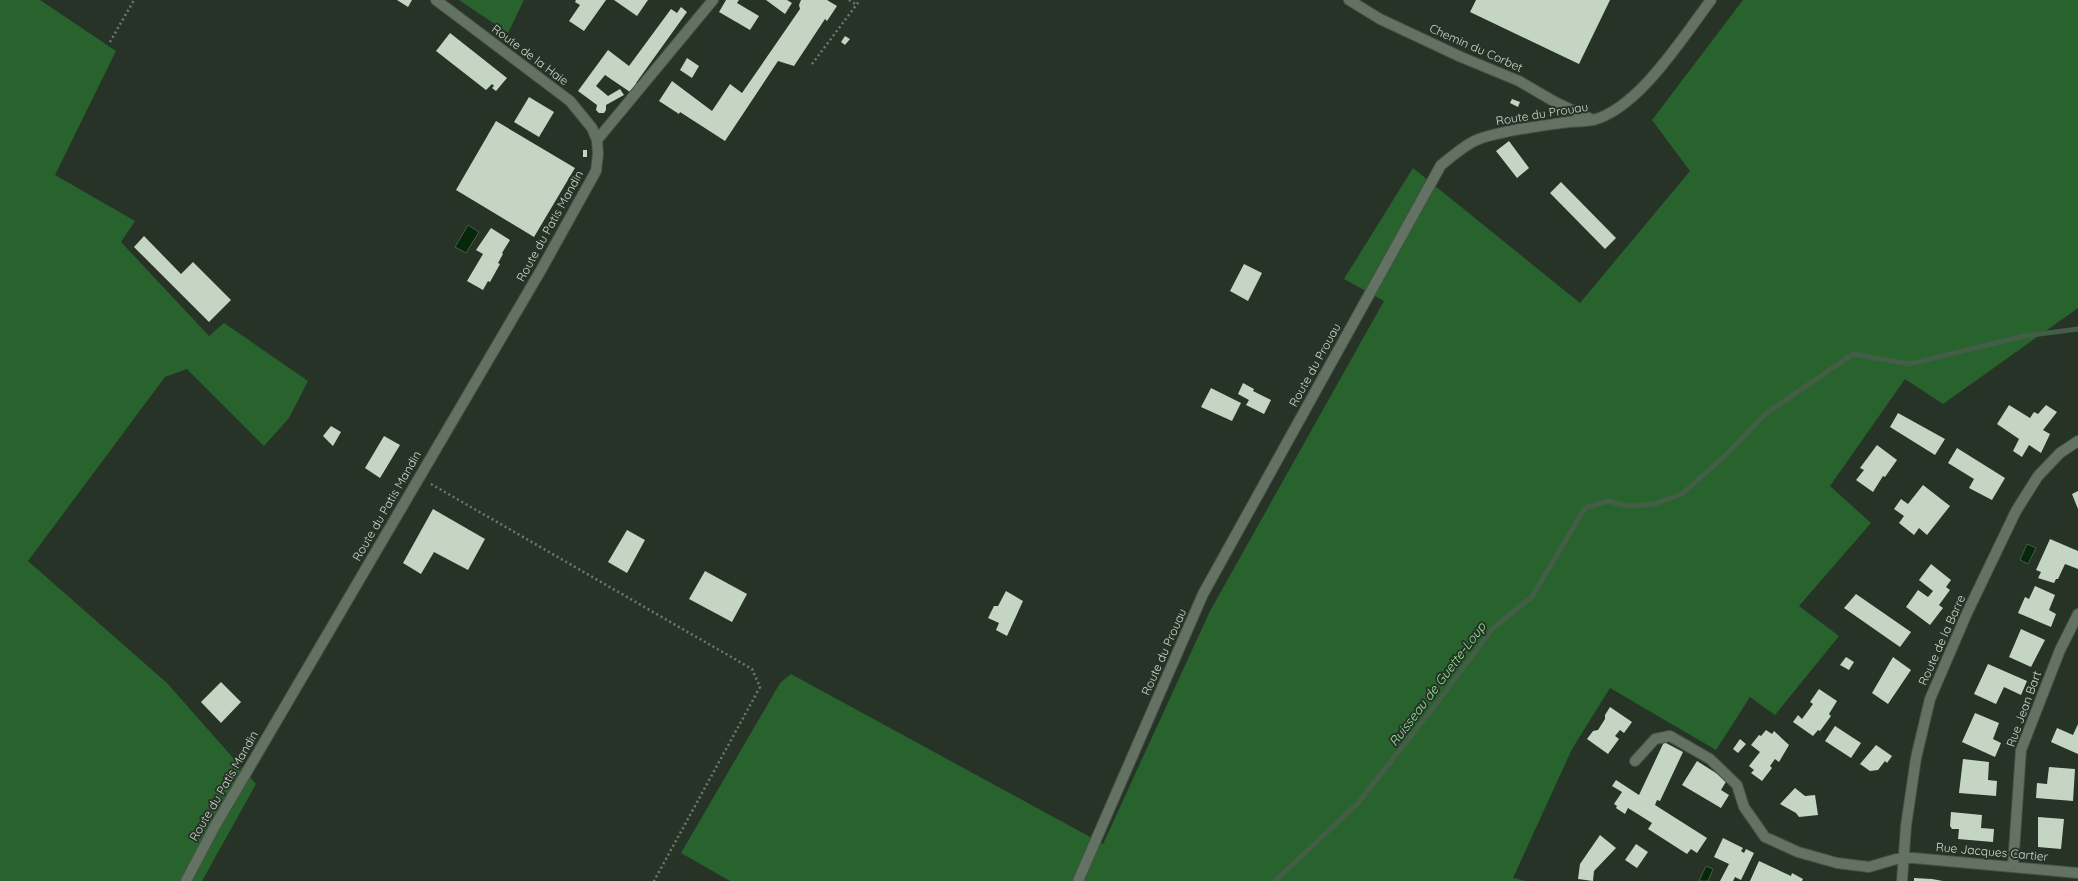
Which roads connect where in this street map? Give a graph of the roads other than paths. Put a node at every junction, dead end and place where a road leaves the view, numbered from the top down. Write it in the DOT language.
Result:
graph roads {
  1 [pos="436,0"];
  2 [pos="712,0"];
  3 [pos="1349,0"];
  4 [pos="1711,0"];
  5 [pos="1593,120"];
  6 [pos="597,140"];
  7 [pos="2078,441"];
  8 [pos="2078,614"];
  9 [pos="1635,761"];
  10 [pos="1903,858"];
  11 [pos="2013,866"];
  12 [pos="2078,873"];
  13 [pos="186,881"];
  14 [pos="1078,881"];
  15 [pos="1902,881"];
  1 -- 6 [label="street, Route de la Haie"];
  2 -- 6 [label="street"];
  3 -- 5 [label="street, Chemin du Corbet"];
  4 -- 5 [label="street, Route du Prouau"];
  5 -- 14 [label="street, Route du Prouau"];
  6 -- 13 [label="street, Route du Patis Mandin"];
  7 -- 10 [label="street, Route de la Barre"];
  8 -- 11 [label="street, Rue Jean Bart"];
  9 -- 10 [label="street, Rue Jacques Cartier"];
  10 -- 11 [label="street, Rue Jacques Cartier"];
  10 -- 15 [label="street, Route de la Barre"];
  11 -- 12 [label="street, Rue Jacques Cartier"];
}
